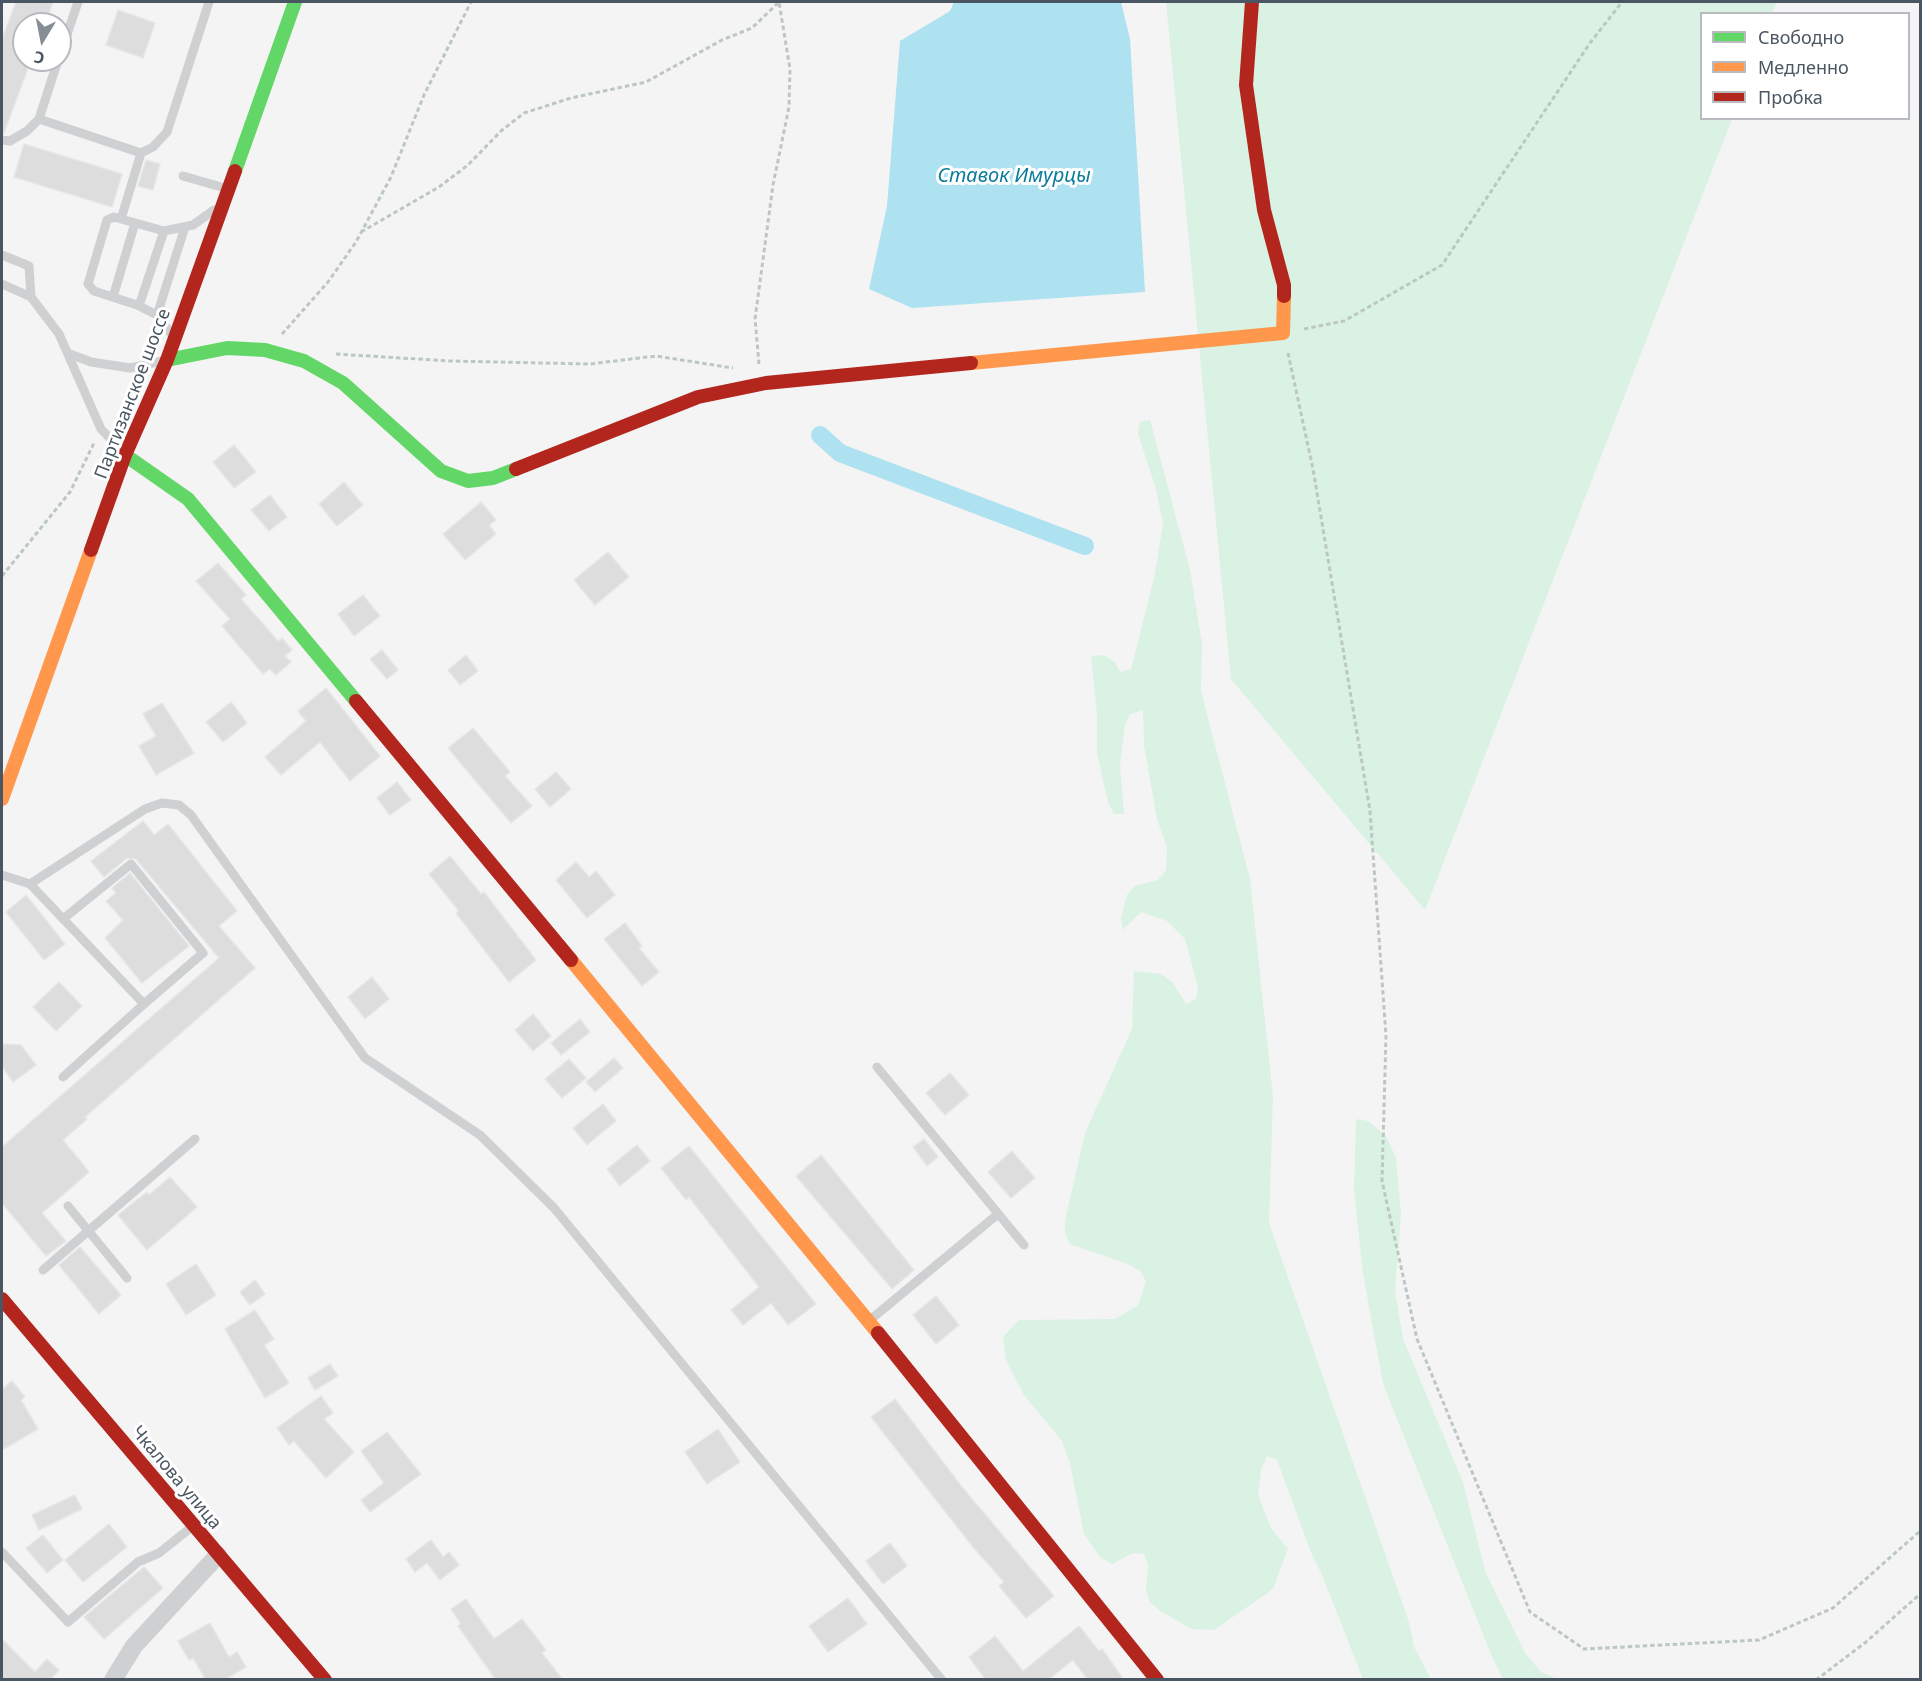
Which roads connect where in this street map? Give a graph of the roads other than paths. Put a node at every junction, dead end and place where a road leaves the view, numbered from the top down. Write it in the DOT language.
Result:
graph roads {
  1 [pos="78,2"];
  2 [pos="209,2"];
  3 [pos="295,2"];
  4 [pos="1252,2"];
  5 [pos="72,20"];
  6 [pos="54,72"];
  7 [pos="39,119"];
  8 [pos="2,140"];
  9 [pos="141,153"];
  10 [pos="183,176"];
  11 [pos="228,189"];
  12 [pos="222,203"];
  13 [pos="121,219"];
  14 [pos="135,223"];
  15 [pos="185,227"];
  16 [pos="164,231"];
  17 [pos="2,255"];
  18 [pos="2,284"];
  19 [pos="31,297"];
  20 [pos="113,297"];
  21 [pos="139,306"];
  22 [pos="157,315"];
  23 [pos="175,339"];
  24 [pos="70,354"];
  25 [pos="167,360"];
  26 [pos="125,455"];
  27 [pos="2,799"];
  28 [pos="2,875"];
  29 [pos="30,884"];
  30 [pos="63,919"];
  31 [pos="144,1004"];
  32 [pos="877,1066"];
  33 [pos="63,1077"];
  34 [pos="195,1139"];
  35 [pos="68,1206"];
  36 [pos="999,1214"];
  37 [pos="1024,1245"];
  38 [pos="43,1270"];
  39 [pos="127,1278"];
  40 [pos="2,1299"];
  41 [pos="868,1322"];
  42 [pos="193,1526"];
  43 [pos="2,1552"];
  44 [pos="219,1555"];
  45 [pos="114,1680"];
  46 [pos="325,1680"];
  47 [pos="942,1680"];
  48 [pos="1157,1680"];
  1 -- 5 [label="lane"];
  2 -- 9 [label="lane"];
  3 -- 11 [label="street, Партизанское шоссе"];
  4 -- 25 [label="street"];
  6 -- 7 [label="lane"];
  7 -- 8 [label="lane"];
  7 -- 9 [label="lane"];
  9 -- 13 [label="lane"];
  10 -- 11 [label="lane"];
  11 -- 12 [label="street, Партизанское шоссе"];
  12 -- 15 [label="lane"];
  12 -- 23 [label="street, Партизанское шоссе"];
  13 -- 14 [label="lane"];
  13 -- 20 [label="lane"];
  14 -- 16 [label="lane"];
  14 -- 20 [label="lane"];
  15 -- 16 [label="lane"];
  15 -- 22 [label="lane"];
  16 -- 21 [label="lane"];
  17 -- 19 [label="lane"];
  18 -- 19 [label="lane"];
  19 -- 24 [label="lane"];
  20 -- 21 [label="lane"];
  21 -- 22 [label="lane"];
  22 -- 23 [label="lane"];
  23 -- 25 [label="street, Партизанское шоссе"];
  24 -- 25 [label="lane"];
  24 -- 26 [label="lane"];
  25 -- 26 [label="street, Партизанское шоссе"];
  26 -- 27 [label="street, Партизанское шоссе"];
  26 -- 41 [label="street"];
  28 -- 29 [label="lane"];
  29 -- 30 [label="lane"];
  29 -- 47 [label="lane"];
  30 -- 31 [label="lane"];
  30 -- 31 [label="lane"];
  31 -- 33 [label="lane"];
  32 -- 36 [label="lane"];
  34 -- 38 [label="lane"];
  35 -- 39 [label="lane"];
  36 -- 37 [label="lane"];
  36 -- 41 [label="lane"];
  40 -- 42 [label="street, Чкалова улица"];
  41 -- 48 [label="street"];
  42 -- 43 [label="lane"];
  42 -- 44 [label="street, Чкалова улица"];
  44 -- 45 [label="street"];
  44 -- 46 [label="street, Чкалова улица"];
}
